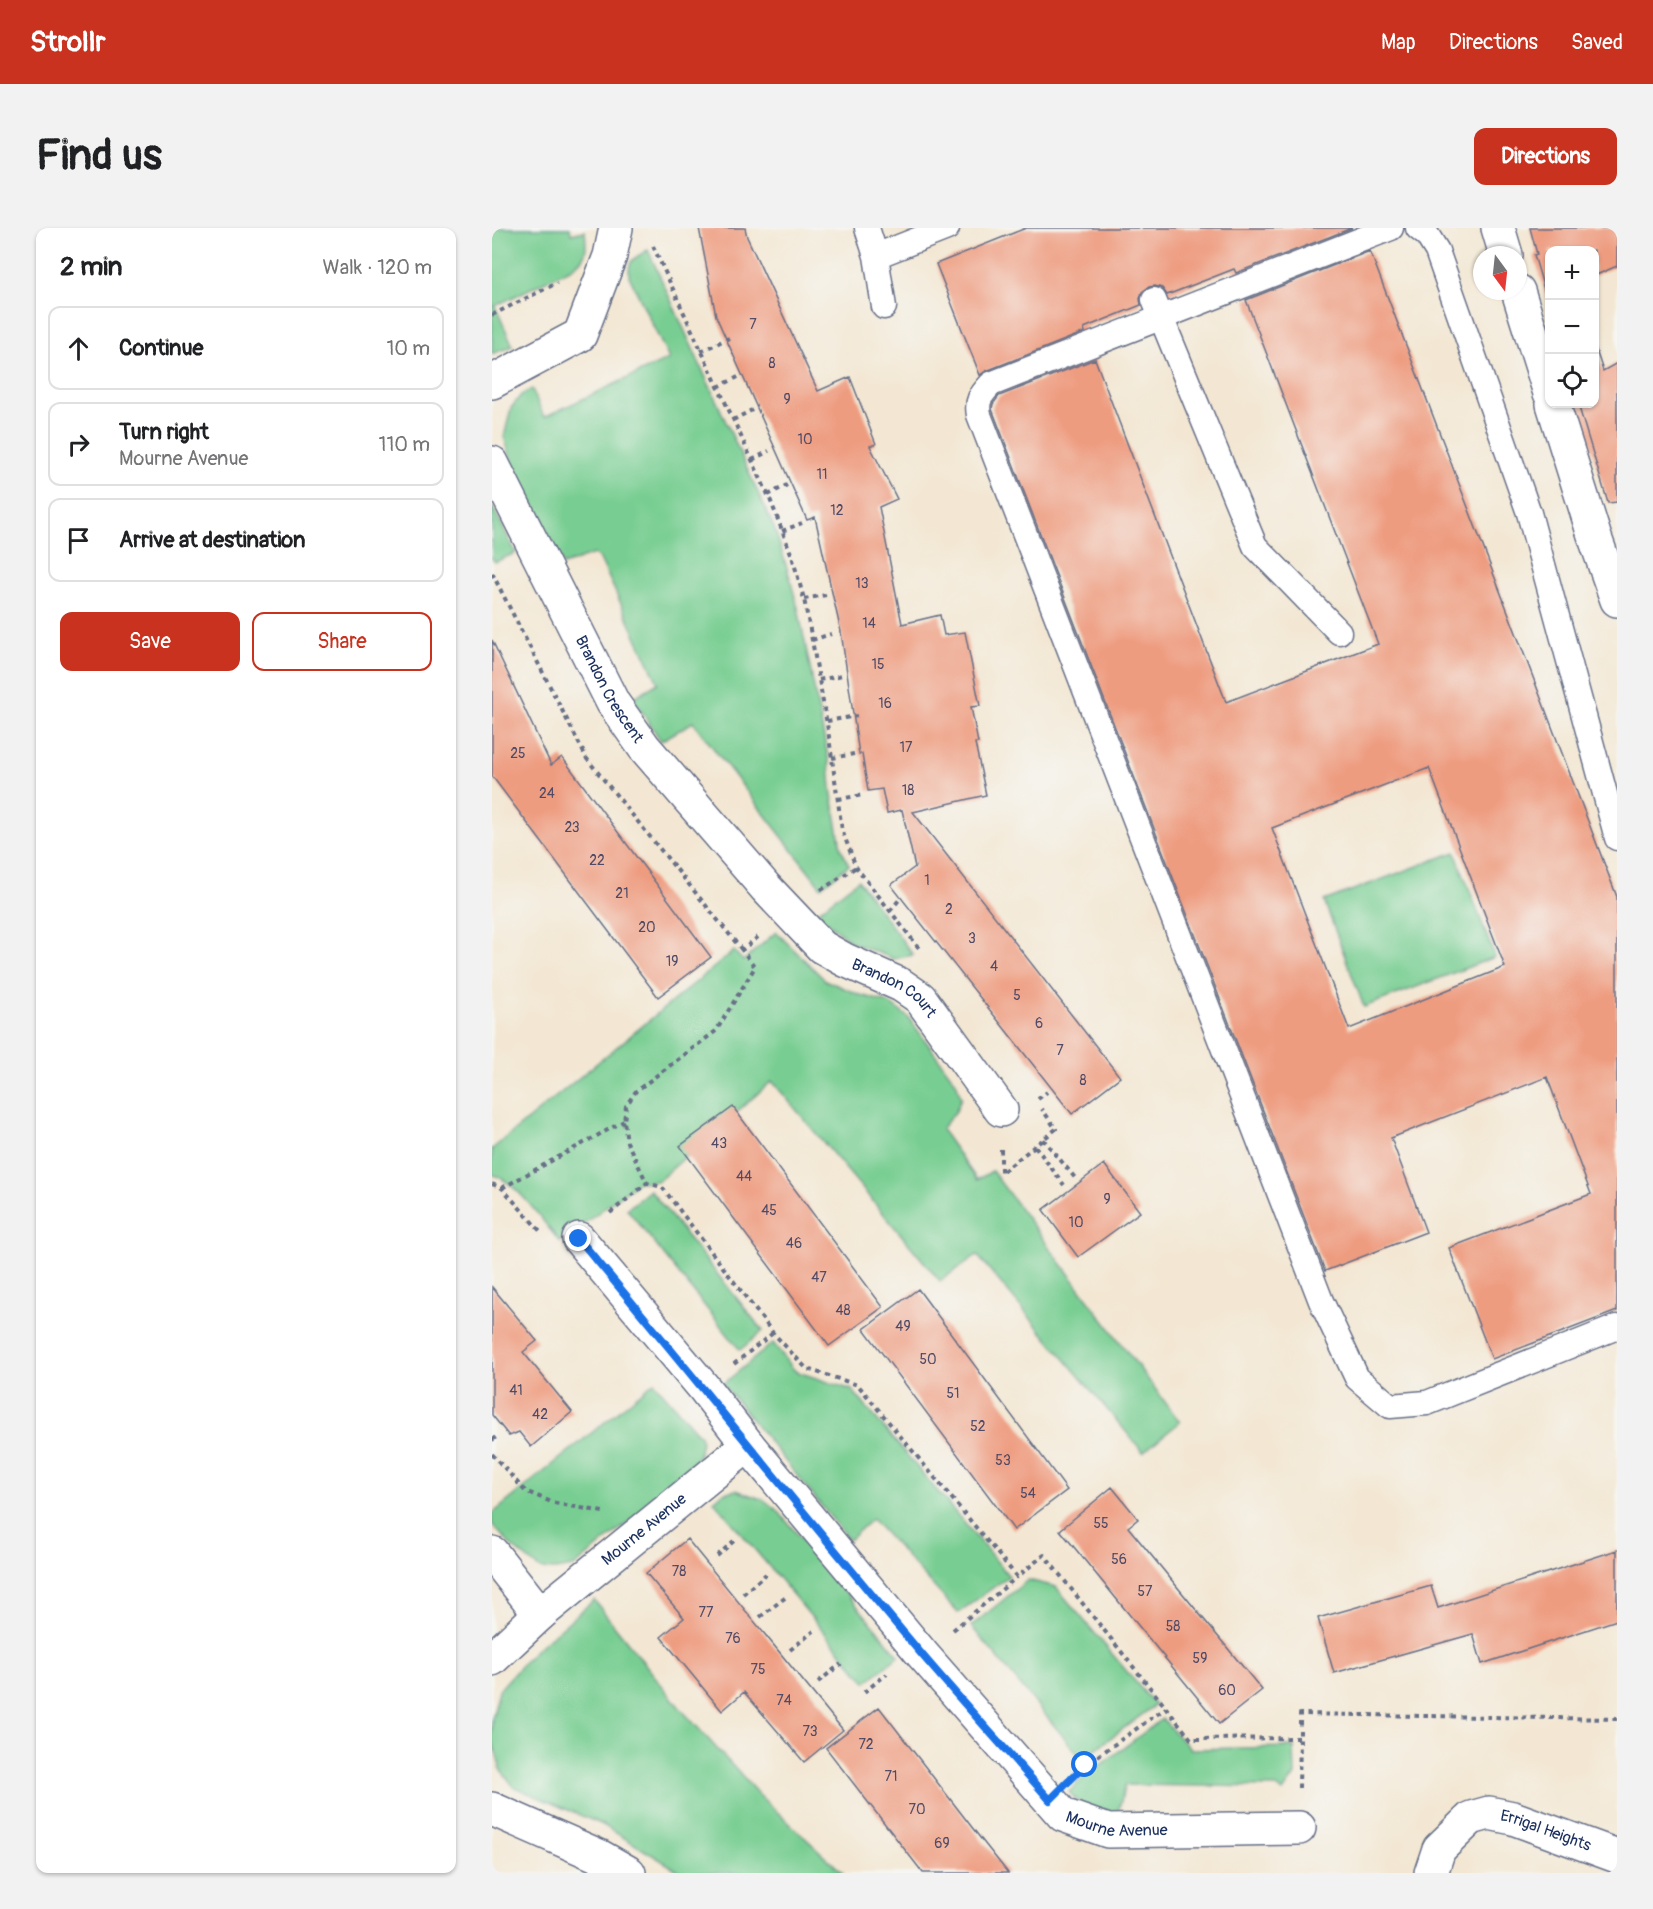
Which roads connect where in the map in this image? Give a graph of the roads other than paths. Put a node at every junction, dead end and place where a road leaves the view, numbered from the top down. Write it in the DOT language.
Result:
graph roads {
  1 [pos="867,228"];
  2 [pos="947,228"];
  3 [pos="1391,228"];
  4 [pos="1418,228"];
  5 [pos="1498,228"];
  6 [pos="613,242"];
  7 [pos="1503,246"];
  8 [pos="876,256"];
  9 [pos="1521,300"];
  10 [pos="884,307"];
  11 [pos="1157,309"];
  12 [pos="1545,377"];
  13 [pos="492,382"];
  14 [pos="1554,408"];
  15 [pos="492,463"];
  16 [pos="1617,600"];
  17 [pos="1339,632"];
  18 [pos="1617,838"];
  19 [pos="766,888"];
  20 [pos="1001,1110"];
  21 [pos="579,1239"];
  22 [pos="1617,1327"];
  23 [pos="748,1445"];
  24 [pos="492,1553"];
  25 [pos="540,1614"];
  26 [pos="492,1659"];
  27 [pos="492,1809"];
  28 [pos="1299,1828"];
  29 [pos="1617,1856"];
  30 [pos="629,1873"];
  31 [pos="1431,1873"];
  1 -- 8 [label="lane"];
  2 -- 8 [label="lane"];
  3 -- 11 [label="lane"];
  4 -- 18 [label="lane"];
  5 -- 7 [label="street"];
  6 -- 13 [label="street"];
  8 -- 10 [label="lane"];
  9 -- 12 [label="street"];
  11 -- 17 [label="lane"];
  11 -- 22 [label="lane"];
  14 -- 16 [label="street"];
  15 -- 19 [label="street, Brandon Crescent"];
  19 -- 20 [label="street, Brandon Court"];
  21 -- 23 [label="street, Mourne Avenue"];
  23 -- 25 [label="street, Mourne Avenue"];
  23 -- 28 [label="street, Mourne Avenue"];
  24 -- 25 [label="street"];
  25 -- 26 [label="street, Mourne Avenue"];
  27 -- 30 [label="street"];
  29 -- 31 [label="street, Errigal Heights"];
}
